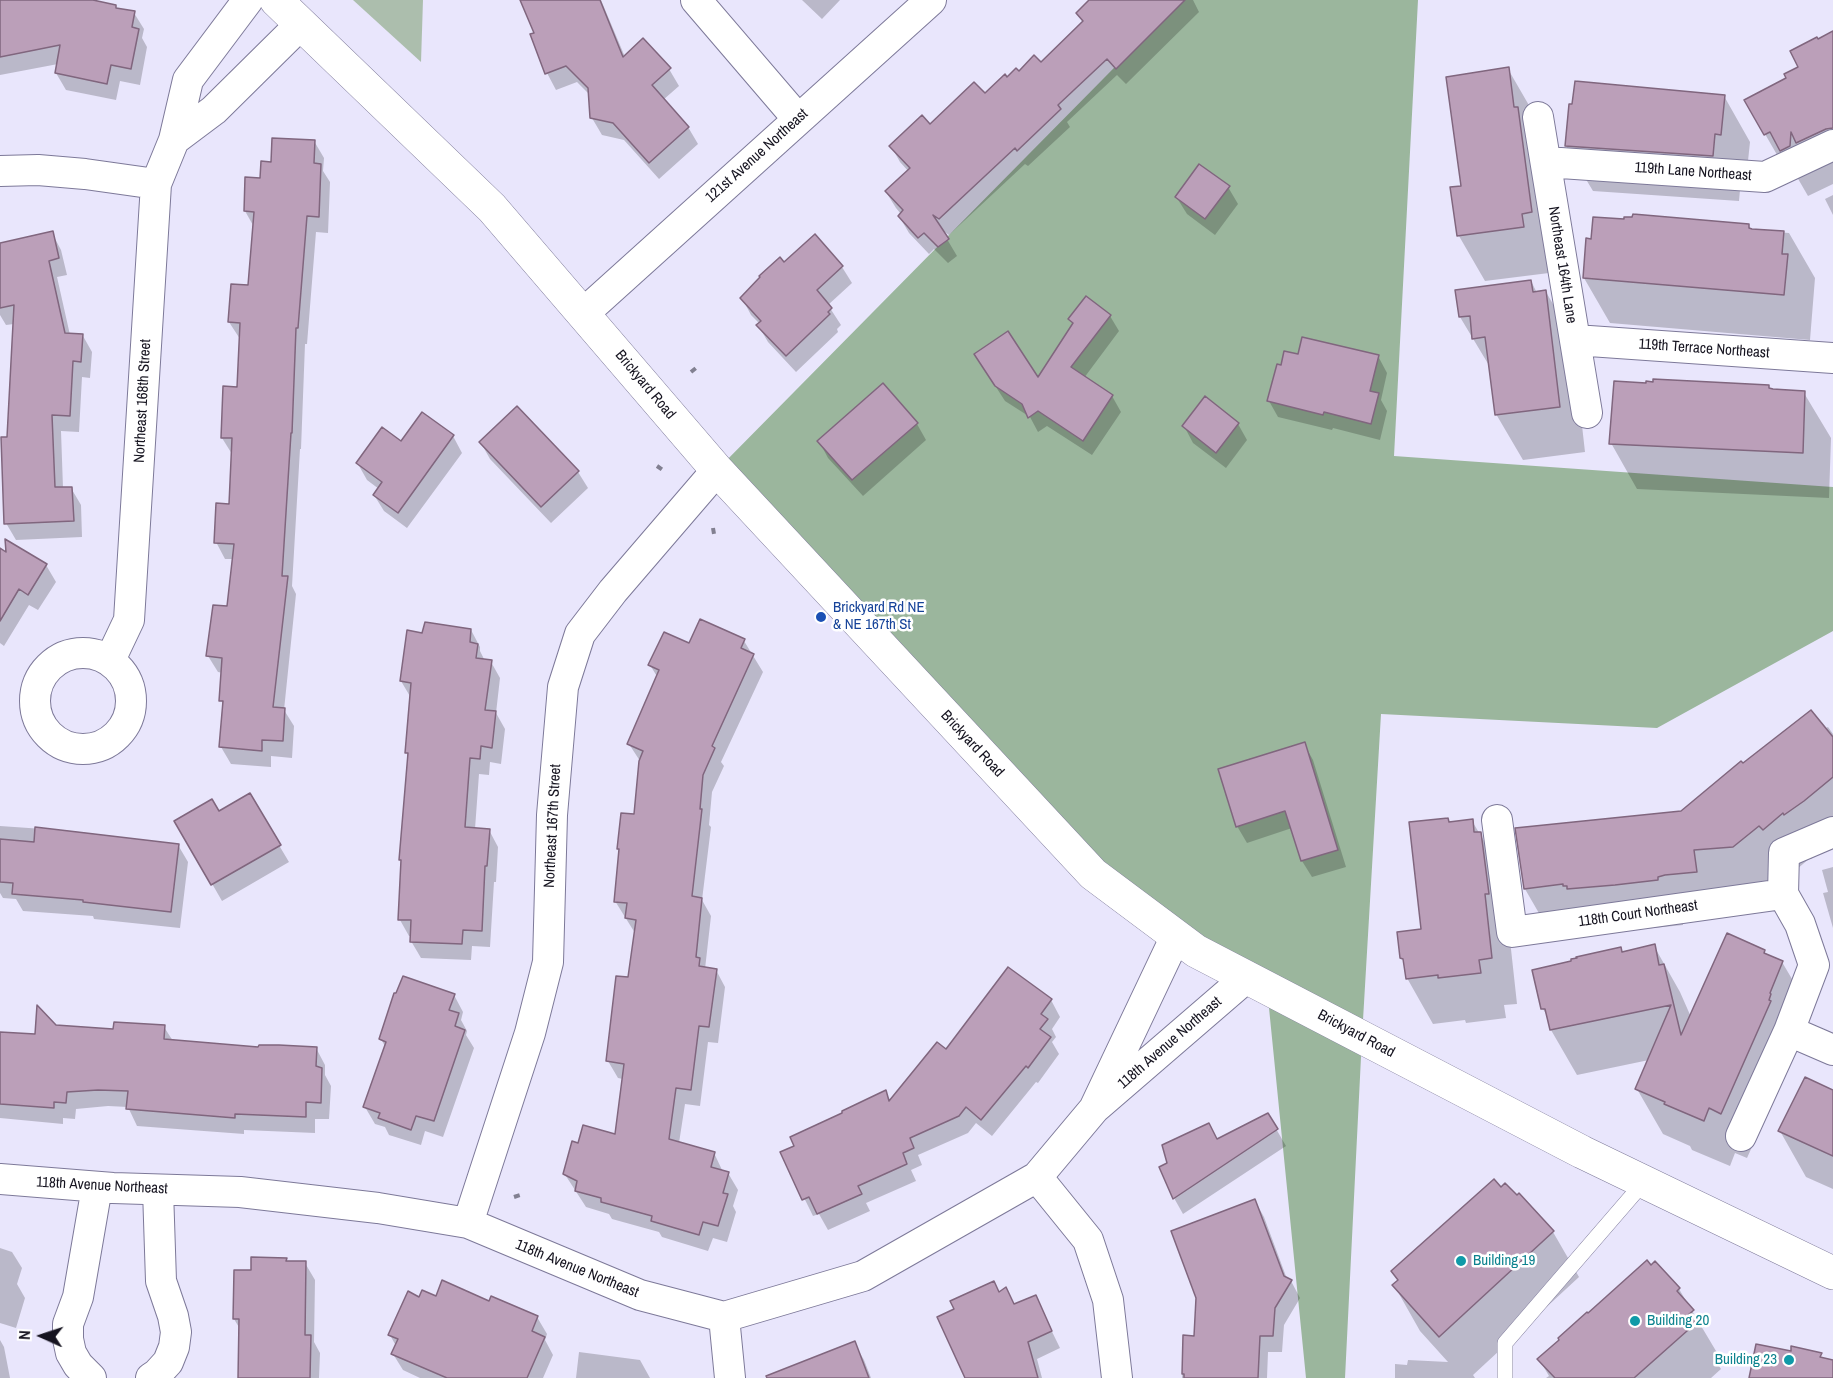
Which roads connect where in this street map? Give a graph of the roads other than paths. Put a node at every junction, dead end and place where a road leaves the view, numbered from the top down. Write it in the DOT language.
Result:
graph roads {
  1 [pos="248,0"];
  2 [pos="276,0"];
  3 [pos="696,0"];
  4 [pos="931,0"];
  5 [pos="301,24"];
  6 [pos="1538,117"];
  7 [pos="798,119"];
  8 [pos="174,140"];
  9 [pos="1833,145"];
  10 [pos="1546,162"];
  11 [pos="0,171"];
  12 [pos="156,184"];
  13 [pos="584,313"];
  14 [pos="1575,340"];
  15 [pos="1833,358"];
  16 [pos="1587,413"];
  17 [pos="717,470"];
  18 [pos="110,660"];
  19 [pos="1497,820"];
  20 [pos="1833,832"];
  21 [pos="1784,894"];
  22 [pos="1176,936"];
  23 [pos="1247,977"];
  24 [pos="1789,1031"];
  25 [pos="1833,1050"];
  26 [pos="1094,1109"];
  27 [pos="1741,1136"];
  28 [pos="1037,1177"];
  29 [pos="0,1179"];
  30 [pos="1644,1182"];
  31 [pos="98,1187"];
  32 [pos="158,1190"];
  33 [pos="468,1223"];
  34 [pos="1833,1273"];
  35 [pos="724,1317"];
  36 [pos="91,1378"];
  37 [pos="151,1378"];
  38 [pos="730,1378"];
  39 [pos="1117,1378"];
  40 [pos="1505,1378"];
  1 -- 8 [label="street, Northeast 168th Street"];
  2 -- 5 [label="street, Brickyard Road"];
  3 -- 7 [label="street"];
  4 -- 7 [label="street, 121st Avenue Northeast"];
  5 -- 8 [label="street"];
  5 -- 13 [label="street, Brickyard Road"];
  6 -- 10 [label="street, Northeast 164th Lane"];
  7 -- 13 [label="street, 121st Avenue Northeast"];
  8 -- 12 [label="street, Northeast 168th Street"];
  9 -- 10 [label="street, 119th Lane Northeast"];
  10 -- 14 [label="street, Northeast 164th Lane"];
  11 -- 12 [label="street"];
  12 -- 18 [label="street, Northeast 168th Street"];
  13 -- 17 [label="street, Brickyard Road"];
  14 -- 15 [label="street, 119th Terrace Northeast"];
  14 -- 16 [label="street, Northeast 164th Lane"];
  17 -- 22 [label="street, Brickyard Road"];
  17 -- 33 [label="street, Northeast 167th Street"];
  19 -- 21 [label="street, 118th Court Northeast"];
  20 -- 21 [label="street"];
  21 -- 24 [label="street"];
  22 -- 23 [label="street, Brickyard Road"];
  22 -- 26 [label="street, 118th Avenue Northeast"];
  23 -- 26 [label="street, 118th Avenue Northeast"];
  23 -- 30 [label="street, Brickyard Road"];
  24 -- 25 [label="street"];
  24 -- 27 [label="street"];
  26 -- 28 [label="street, 118th Avenue Northeast"];
  28 -- 35 [label="street, 118th Avenue Northeast"];
  28 -- 39 [label="street"];
  29 -- 31 [label="street, 118th Avenue Northeast"];
  30 -- 34 [label="street, Brickyard Road"];
  30 -- 40 [label="lane"];
  31 -- 32 [label="street, 118th Avenue Northeast"];
  31 -- 36 [label="street"];
  32 -- 33 [label="street, 118th Avenue Northeast"];
  32 -- 37 [label="street"];
  33 -- 35 [label="street, 118th Avenue Northeast"];
  35 -- 38 [label="street"];
}
